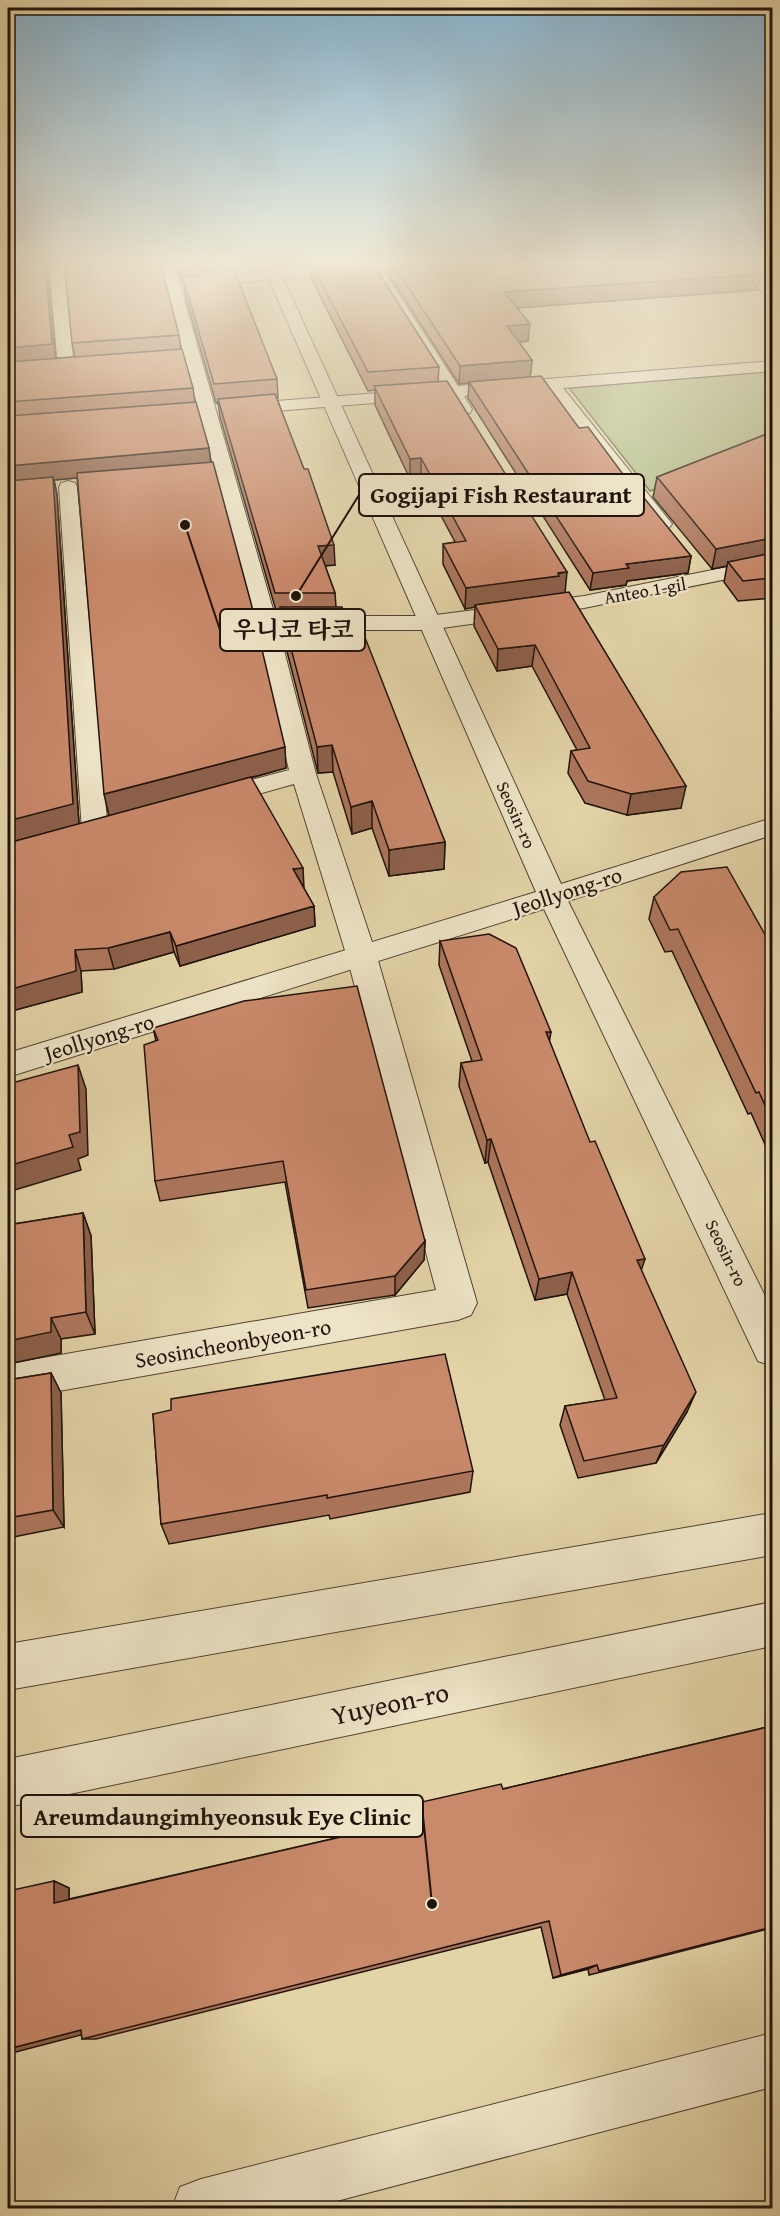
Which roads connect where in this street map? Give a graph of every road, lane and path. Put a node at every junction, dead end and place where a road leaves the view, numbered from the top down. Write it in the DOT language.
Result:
graph roads {
  1 [pos="66,364"];
  2 [pos="188,364"];
  3 [pos="313,364"];
  4 [pos="437,364"];
  5 [pos="772,366"];
  6 [pos="66,368"];
  7 [pos="552,384"];
  8 [pos="454,392"];
  9 [pos="330,402"];
  10 [pos="201,412"];
  11 [pos="471,420"];
  12 [pos="224,473"];
  13 [pos="202,475"];
  14 [pos="90,485"];
  15 [pos="671,535"];
  16 [pos="692,562"];
  17 [pos="772,564"];
  18 [pos="706,579"];
  19 [pos="572,583"];
  20 [pos="584,602"];
  21 [pos="266,623"];
  22 [pos="428,623"];
  23 [pos="303,774"];
  24 [pos="187,805"];
  25 [pos="772,826"];
  26 [pos="95,831"];
  27 [pos="552,896"];
  28 [pos="362,957"];
  29 [pos="8,1065"];
  30 [pos="772,1349"];
  31 [pos="8,1382"];
  32 [pos="772,1534"];
  33 [pos="772,1624"];
  34 [pos="8,1667"];
  35 [pos="8,1783"];
  36 [pos="772,2060"];
  37 [pos="201,2208"];
  1 -- 6 [label="street"];
  2 -- 10 [label="street"];
  3 -- 9 [label="street, Seosin-ro"];
  4 -- 8 [label="street"];
  5 -- 7 [label="street"];
  7 -- 8 [label="street"];
  7 -- 15 [label="street"];
  8 -- 9 [label="street"];
  8 -- 11 [label="street"];
  9 -- 10 [label="street"];
  9 -- 22 [label="street, Seosin-ro"];
  10 -- 12 [label="street"];
  12 -- 13 [label="street"];
  12 -- 21 [label="street"];
  14 -- 26 [label="street"];
  16 -- 18 [label="street, Anteo 1-gil"];
  17 -- 18 [label="street, Anteo 1-gil"];
  18 -- 20 [label="street, Anteo 1-gil"];
  19 -- 20 [label="street, Anteo 1-gil"];
  20 -- 22 [label="street, Anteo 1-gil"];
  21 -- 22 [label="street, Anteo 1-gil"];
  21 -- 23 [label="street"];
  22 -- 27 [label="street, Seosin-ro"];
  23 -- 24 [label="street"];
  23 -- 28 [label="street"];
  25 -- 27 [label="street, Jeollyong-ro"];
  27 -- 28 [label="street, Jeollyong-ro"];
  27 -- 30 [label="street, Seosin-ro"];
  28 -- 29 [label="street, Jeollyong-ro"];
  28 -- 31 [label="street, Seosincheonbyeon-ro"];
  32 -- 34 [label="street"];
  33 -- 35 [label="street, Yuyeon-ro"];
  36 -- 37 [label="street"];
}
